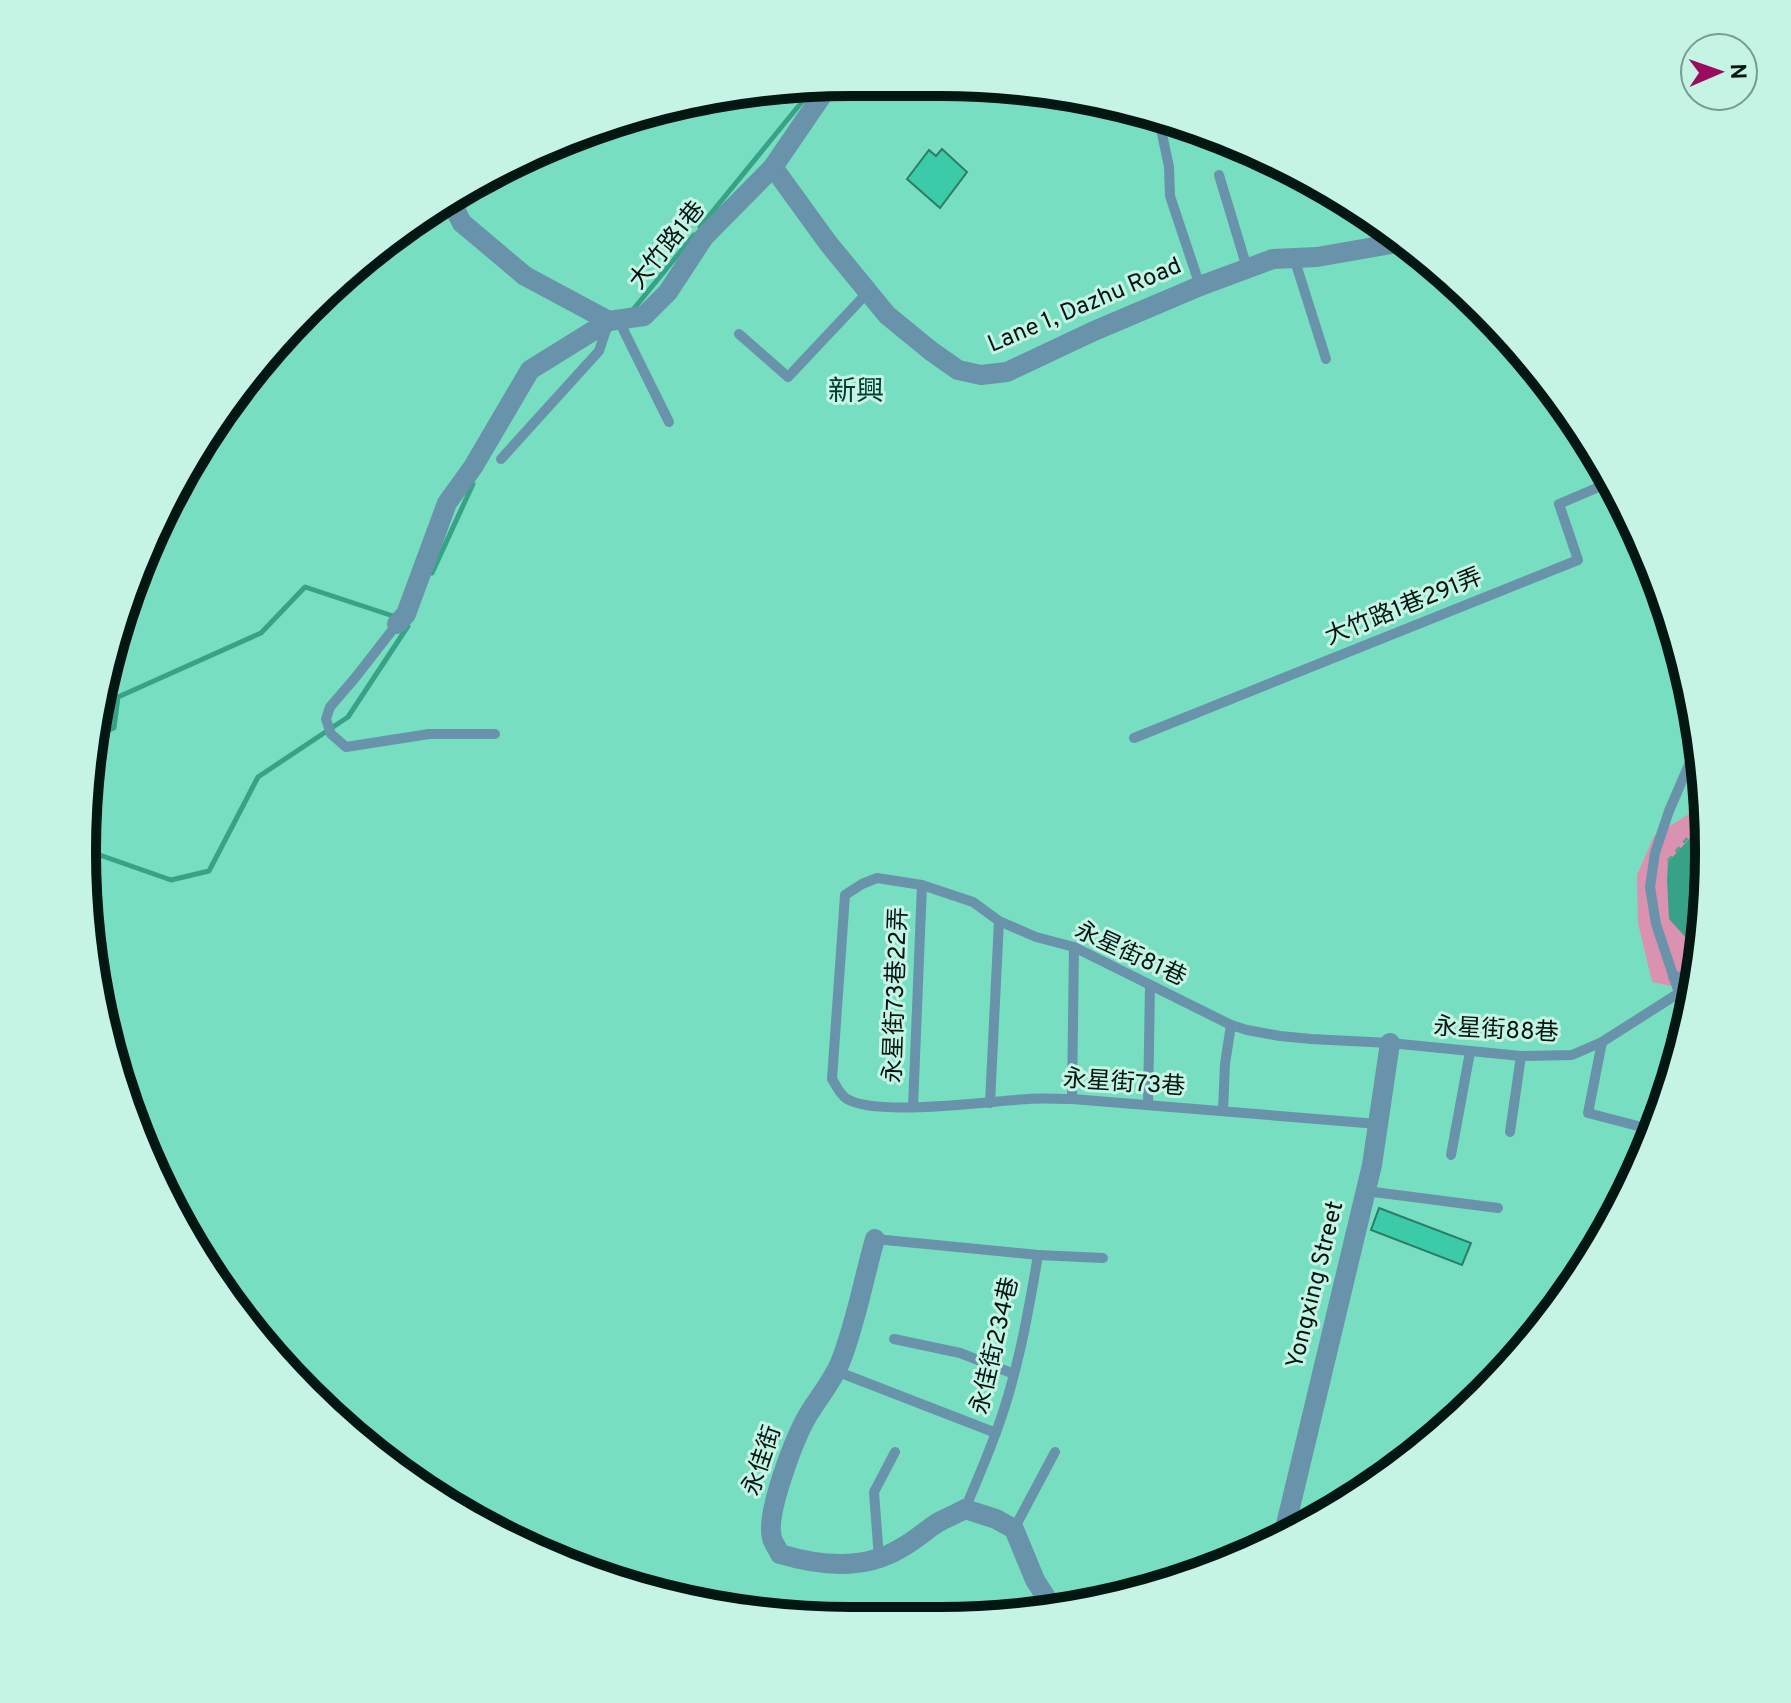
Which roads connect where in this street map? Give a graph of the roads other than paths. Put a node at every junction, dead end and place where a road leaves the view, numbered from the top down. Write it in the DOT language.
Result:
graph roads {
  1 [pos="821,97"];
  2 [pos="1161,130"];
  3 [pos="773,167"];
  4 [pos="1219,175"];
  5 [pos="455,209"];
  6 [pos="1389,244"];
  7 [pos="1294,258"];
  8 [pos="1247,268"];
  9 [pos="1200,286"];
  10 [pos="868,292"];
  11 [pos="616,324"];
  12 [pos="739,334"];
  13 [pos="1326,359"];
  14 [pos="669,422"];
  15 [pos="501,459"];
  16 [pos="1601,486"];
  17 [pos="402,619"];
  18 [pos="495,734"];
  19 [pos="1134,738"];
  20 [pos="1690,763"];
  21 [pos="922,885"];
  22 [pos="999,921"];
  23 [pos="1074,947"];
  24 [pos="1684,976"];
  25 [pos="1673,977"];
  26 [pos="1150,985"];
  27 [pos="1679,993"];
  28 [pos="1231,1025"];
  29 [pos="1602,1042"];
  30 [pos="1390,1043"];
  31 [pos="1470,1052"];
  32 [pos="1521,1056"];
  33 [pos="1072,1099"];
  34 [pos="990,1103"];
  35 [pos="866,1105"];
  36 [pos="1148,1105"];
  37 [pos="913,1107"];
  38 [pos="1223,1111"];
  39 [pos="1378,1124"];
  40 [pos="1642,1127"];
  41 [pos="1510,1132"];
  42 [pos="1451,1155"];
  43 [pos="1366,1191"];
  44 [pos="1498,1208"];
  45 [pos="875,1239"];
  46 [pos="1038,1255"];
  47 [pos="1103,1258"];
  48 [pos="894,1339"];
  49 [pos="836,1371"];
  50 [pos="1014,1374"];
  51 [pos="996,1433"];
  52 [pos="895,1452"];
  53 [pos="1055,1452"];
  54 [pos="965,1509"];
  55 [pos="1287,1522"];
  56 [pos="1014,1529"];
  57 [pos="879,1560"];
  58 [pos="1047,1599"];
  1 -- 3 [label="street, 大竹路1巷"];
  2 -- 9 [label="lane"];
  3 -- 10 [label="street, Lane 1, Dazhu Road"];
  3 -- 11 [label="street, 大竹路1巷"];
  4 -- 8 [label="lane"];
  5 -- 11 [label="street"];
  6 -- 7 [label="street, Lane 1, Dazhu Road"];
  7 -- 8 [label="street, Lane 1, Dazhu Road"];
  7 -- 13 [label="lane"];
  8 -- 9 [label="street, Lane 1, Dazhu Road"];
  9 -- 10 [label="street, Lane 1, Dazhu Road"];
  10 -- 12 [label="lane"];
  11 -- 14 [label="lane"];
  11 -- 15 [label="lane, 大竹路1巷"];
  11 -- 17 [label="street"];
  16 -- 19 [label="lane, 大竹路1巷291弄"];
  17 -- 18 [label="lane"];
  20 -- 25 [label="lane"];
  21 -- 22 [label="lane, 永星街81巷"];
  21 -- 35 [label="lane, 永星街81巷"];
  21 -- 37 [label="lane, 永星街73巷22弄"];
  22 -- 23 [label="lane, 永星街81巷"];
  22 -- 34 [label="lane"];
  23 -- 26 [label="lane, 永星街81巷"];
  23 -- 33 [label="lane"];
  24 -- 25 [label="lane"];
  25 -- 27 [label="lane"];
  26 -- 28 [label="lane, 永星街81巷"];
  26 -- 36 [label="lane"];
  27 -- 29 [label="lane, 永星街88巷"];
  28 -- 30 [label="lane, 永星街81巷"];
  28 -- 38 [label="lane"];
  29 -- 32 [label="lane, 永星街88巷"];
  29 -- 40 [label="lane"];
  30 -- 31 [label="lane, 永星街88巷"];
  30 -- 39 [label="street, Yongxing Street"];
  31 -- 32 [label="lane, 永星街88巷"];
  31 -- 42 [label="lane"];
  32 -- 41 [label="lane"];
  33 -- 34 [label="lane, 永星街73巷"];
  33 -- 36 [label="lane, 永星街73巷"];
  34 -- 37 [label="lane, 永星街73巷"];
  35 -- 37 [label="lane, 永星街73巷"];
  36 -- 38 [label="lane, 永星街73巷"];
  38 -- 39 [label="lane, 永星街73巷"];
  39 -- 43 [label="street, Yongxing Street"];
  43 -- 44 [label="lane"];
  43 -- 55 [label="street, Yongxing Street"];
  45 -- 46 [label="lane, 永佳街234巷"];
  45 -- 49 [label="street, 永佳街"];
  46 -- 47 [label="lane"];
  46 -- 50 [label="lane, 永佳街234巷"];
  48 -- 50 [label="lane"];
  49 -- 51 [label="lane"];
  49 -- 57 [label="street, 永佳街"];
  50 -- 51 [label="lane, 永佳街234巷"];
  51 -- 54 [label="lane, 永佳街234巷"];
  52 -- 57 [label="lane"];
  53 -- 56 [label="lane"];
  54 -- 56 [label="street"];
  54 -- 57 [label="street, 永佳街"];
  56 -- 58 [label="street"];
}
